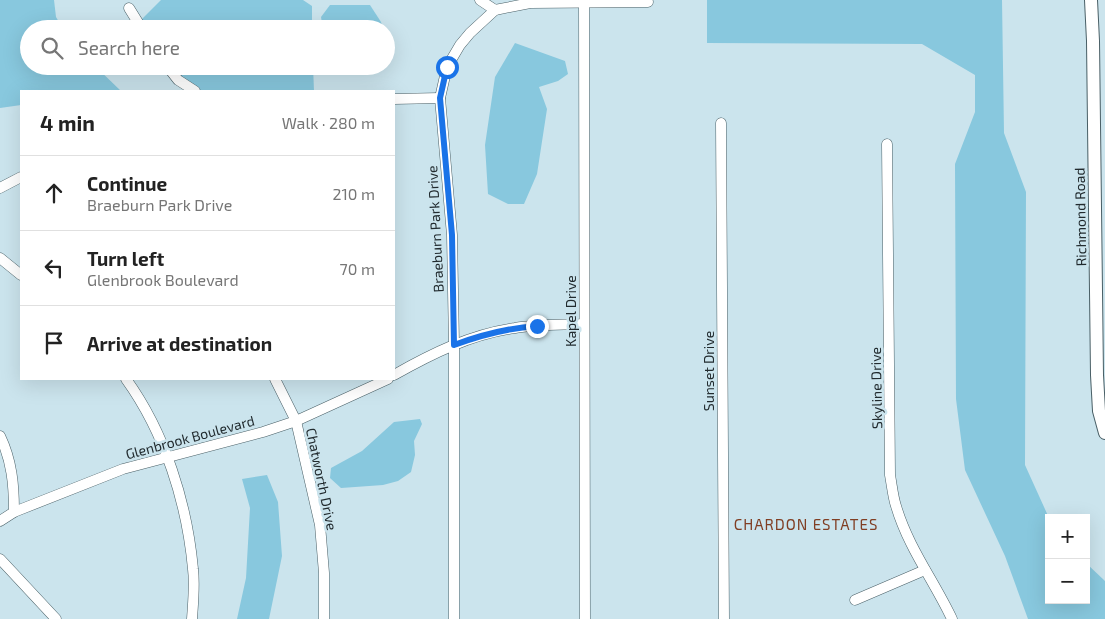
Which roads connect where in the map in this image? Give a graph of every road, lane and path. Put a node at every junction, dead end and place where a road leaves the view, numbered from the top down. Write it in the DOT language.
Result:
graph roads {
  1 [pos="480,0"];
  2 [pos="1091,0"];
  3 [pos="584,2"];
  4 [pos="648,2"];
  5 [pos="129,8"];
  6 [pos="495,10"];
  7 [pos="136,20"];
  8 [pos="174,75"];
  9 [pos="193,90"];
  10 [pos="395,98"];
  11 [pos="440,98"];
  12 [pos="720,123"];
  13 [pos="887,144"];
  14 [pos="20,178"];
  15 [pos="0,188"];
  16 [pos="0,258"];
  17 [pos="20,274"];
  18 [pos="584,324"];
  19 [pos="454,345"];
  20 [pos="395,374"];
  21 [pos="127,380"];
  22 [pos="276,380"];
  23 [pos="386,380"];
  24 [pos="296,420"];
  25 [pos="1105,433"];
  26 [pos="0,436"];
  27 [pos="167,456"];
  28 [pos="14,512"];
  29 [pos="0,521"];
  30 [pos="0,559"];
  31 [pos="925,570"];
  32 [pos="855,600"];
  33 [pos="56,619"];
  34 [pos="192,619"];
  35 [pos="324,619"];
  36 [pos="454,619"];
  37 [pos="585,619"];
  38 [pos="724,619"];
  39 [pos="952,619"];
  1 -- 6 [label="street"];
  2 -- 25 [label="main road, Richmond Road"];
  3 -- 4 [label="street"];
  3 -- 6 [label="street"];
  3 -- 18 [label="street, Kapel Drive"];
  5 -- 7 [label="street"];
  6 -- 11 [label="street, Braeburn Park Drive"];
  8 -- 9 [label="street"];
  10 -- 11 [label="street"];
  11 -- 19 [label="street, Braeburn Park Drive"];
  12 -- 38 [label="street, Sunset Drive"];
  13 -- 31 [label="street, Skyline Drive"];
  14 -- 15 [label="street"];
  16 -- 17 [label="street"];
  18 -- 19 [label="street"];
  18 -- 37 [label="street, Kapel Drive"];
  19 -- 20 [label="street"];
  19 -- 36 [label="street, Braeburn Park Drive"];
  21 -- 27 [label="street"];
  22 -- 24 [label="street, Chatworth Drive"];
  23 -- 24 [label="street, Glenbrook Boulevard"];
  24 -- 27 [label="street, Glenbrook Boulevard"];
  24 -- 35 [label="street, Chatworth Drive"];
  26 -- 28 [label="street"];
  27 -- 28 [label="street, Glenbrook Boulevard"];
  27 -- 34 [label="street"];
  28 -- 29 [label="street, Glenbrook Boulevard"];
  30 -- 33 [label="street"];
  31 -- 32 [label="street"];
  31 -- 39 [label="street, Skyline Drive"];
}
